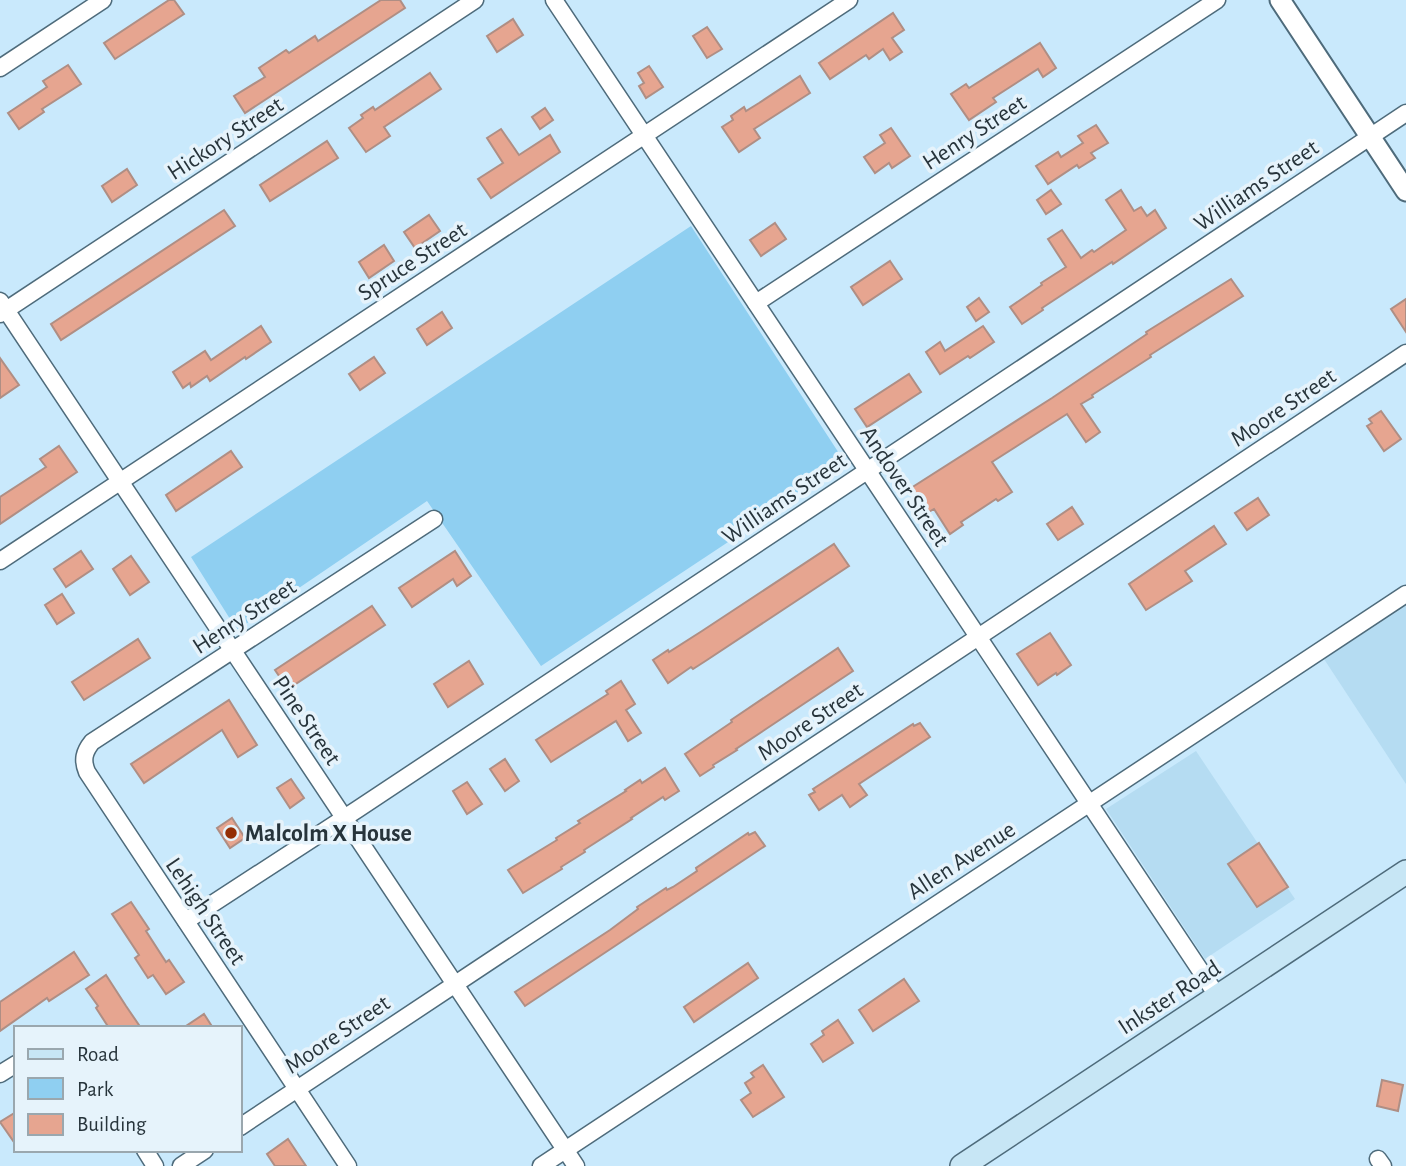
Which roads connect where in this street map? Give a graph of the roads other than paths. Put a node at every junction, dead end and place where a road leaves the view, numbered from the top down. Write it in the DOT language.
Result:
graph roads {
  1 [pos="103,0"];
  2 [pos="475,0"];
  3 [pos="554,0"];
  4 [pos="849,0"];
  5 [pos="1217,0"];
  6 [pos="1280,0"];
  7 [pos="0,68"];
  8 [pos="1406,113"];
  9 [pos="644,135"];
  10 [pos="1370,137"];
  11 [pos="1406,191"];
  12 [pos="756,303"];
  13 [pos="2,308"];
  14 [pos="1406,353"];
  15 [pos="867,470"];
  16 [pos="121,481"];
  17 [pos="434,519"];
  18 [pos="0,561"];
  19 [pos="1406,594"];
  20 [pos="978,637"];
  21 [pos="233,650"];
  22 [pos="83,757"];
  23 [pos="1089,803"];
  24 [pos="345,818"];
  25 [pos="1406,872"];
  26 [pos="186,921"];
  27 [pos="454,984"];
  28 [pos="1218,997"];
  29 [pos="297,1088"];
  30 [pos="242,1126"];
  31 [pos="565,1150"];
  32 [pos="202,1152"];
  33 [pos="181,1166"];
  34 [pos="348,1166"];
  35 [pos="541,1166"];
  36 [pos="576,1166"];
  37 [pos="962,1166"];
  1 -- 7 [label="street"];
  2 -- 13 [label="street, Hickory Street"];
  3 -- 9 [label="street, Andover Street"];
  4 -- 9 [label="street, Spruce Street"];
  5 -- 12 [label="street, Henry Street"];
  6 -- 10 [label="street"];
  8 -- 10 [label="street, Williams Street"];
  9 -- 12 [label="street, Andover Street"];
  9 -- 16 [label="street, Spruce Street"];
  10 -- 11 [label="street"];
  10 -- 15 [label="street, Williams Street"];
  12 -- 15 [label="street, Andover Street"];
  13 -- 16 [label="street, Pine Street"];
  14 -- 20 [label="street, Moore Street"];
  15 -- 20 [label="street, Andover Street"];
  15 -- 24 [label="street, Williams Street"];
  16 -- 18 [label="street, Spruce Street"];
  16 -- 21 [label="street, Pine Street"];
  17 -- 21 [label="street, Henry Street"];
  19 -- 23 [label="street, Allen Avenue"];
  20 -- 23 [label="street, Andover Street"];
  20 -- 27 [label="street, Moore Street"];
  21 -- 22 [label="street, Henry Street"];
  21 -- 24 [label="street, Pine Street"];
  22 -- 26 [label="street, Lehigh Street"];
  23 -- 28 [label="street, Andover Street"];
  23 -- 31 [label="street, Allen Avenue"];
  24 -- 26 [label="street, Williams Street"];
  24 -- 27 [label="street, Pine Street"];
  25 -- 28 [label="main road, Inkster Road"];
  26 -- 29 [label="street, Lehigh Street"];
  27 -- 29 [label="street, Moore Street"];
  27 -- 31 [label="street, Pine Street"];
  28 -- 37 [label="main road, Inkster Road"];
  29 -- 30 [label="street, Moore Street"];
  29 -- 34 [label="street, Lehigh Street"];
  31 -- 35 [label="street, Allen Avenue"];
  31 -- 36 [label="street, Pine Street"];
  32 -- 33 [label="street"];
}
